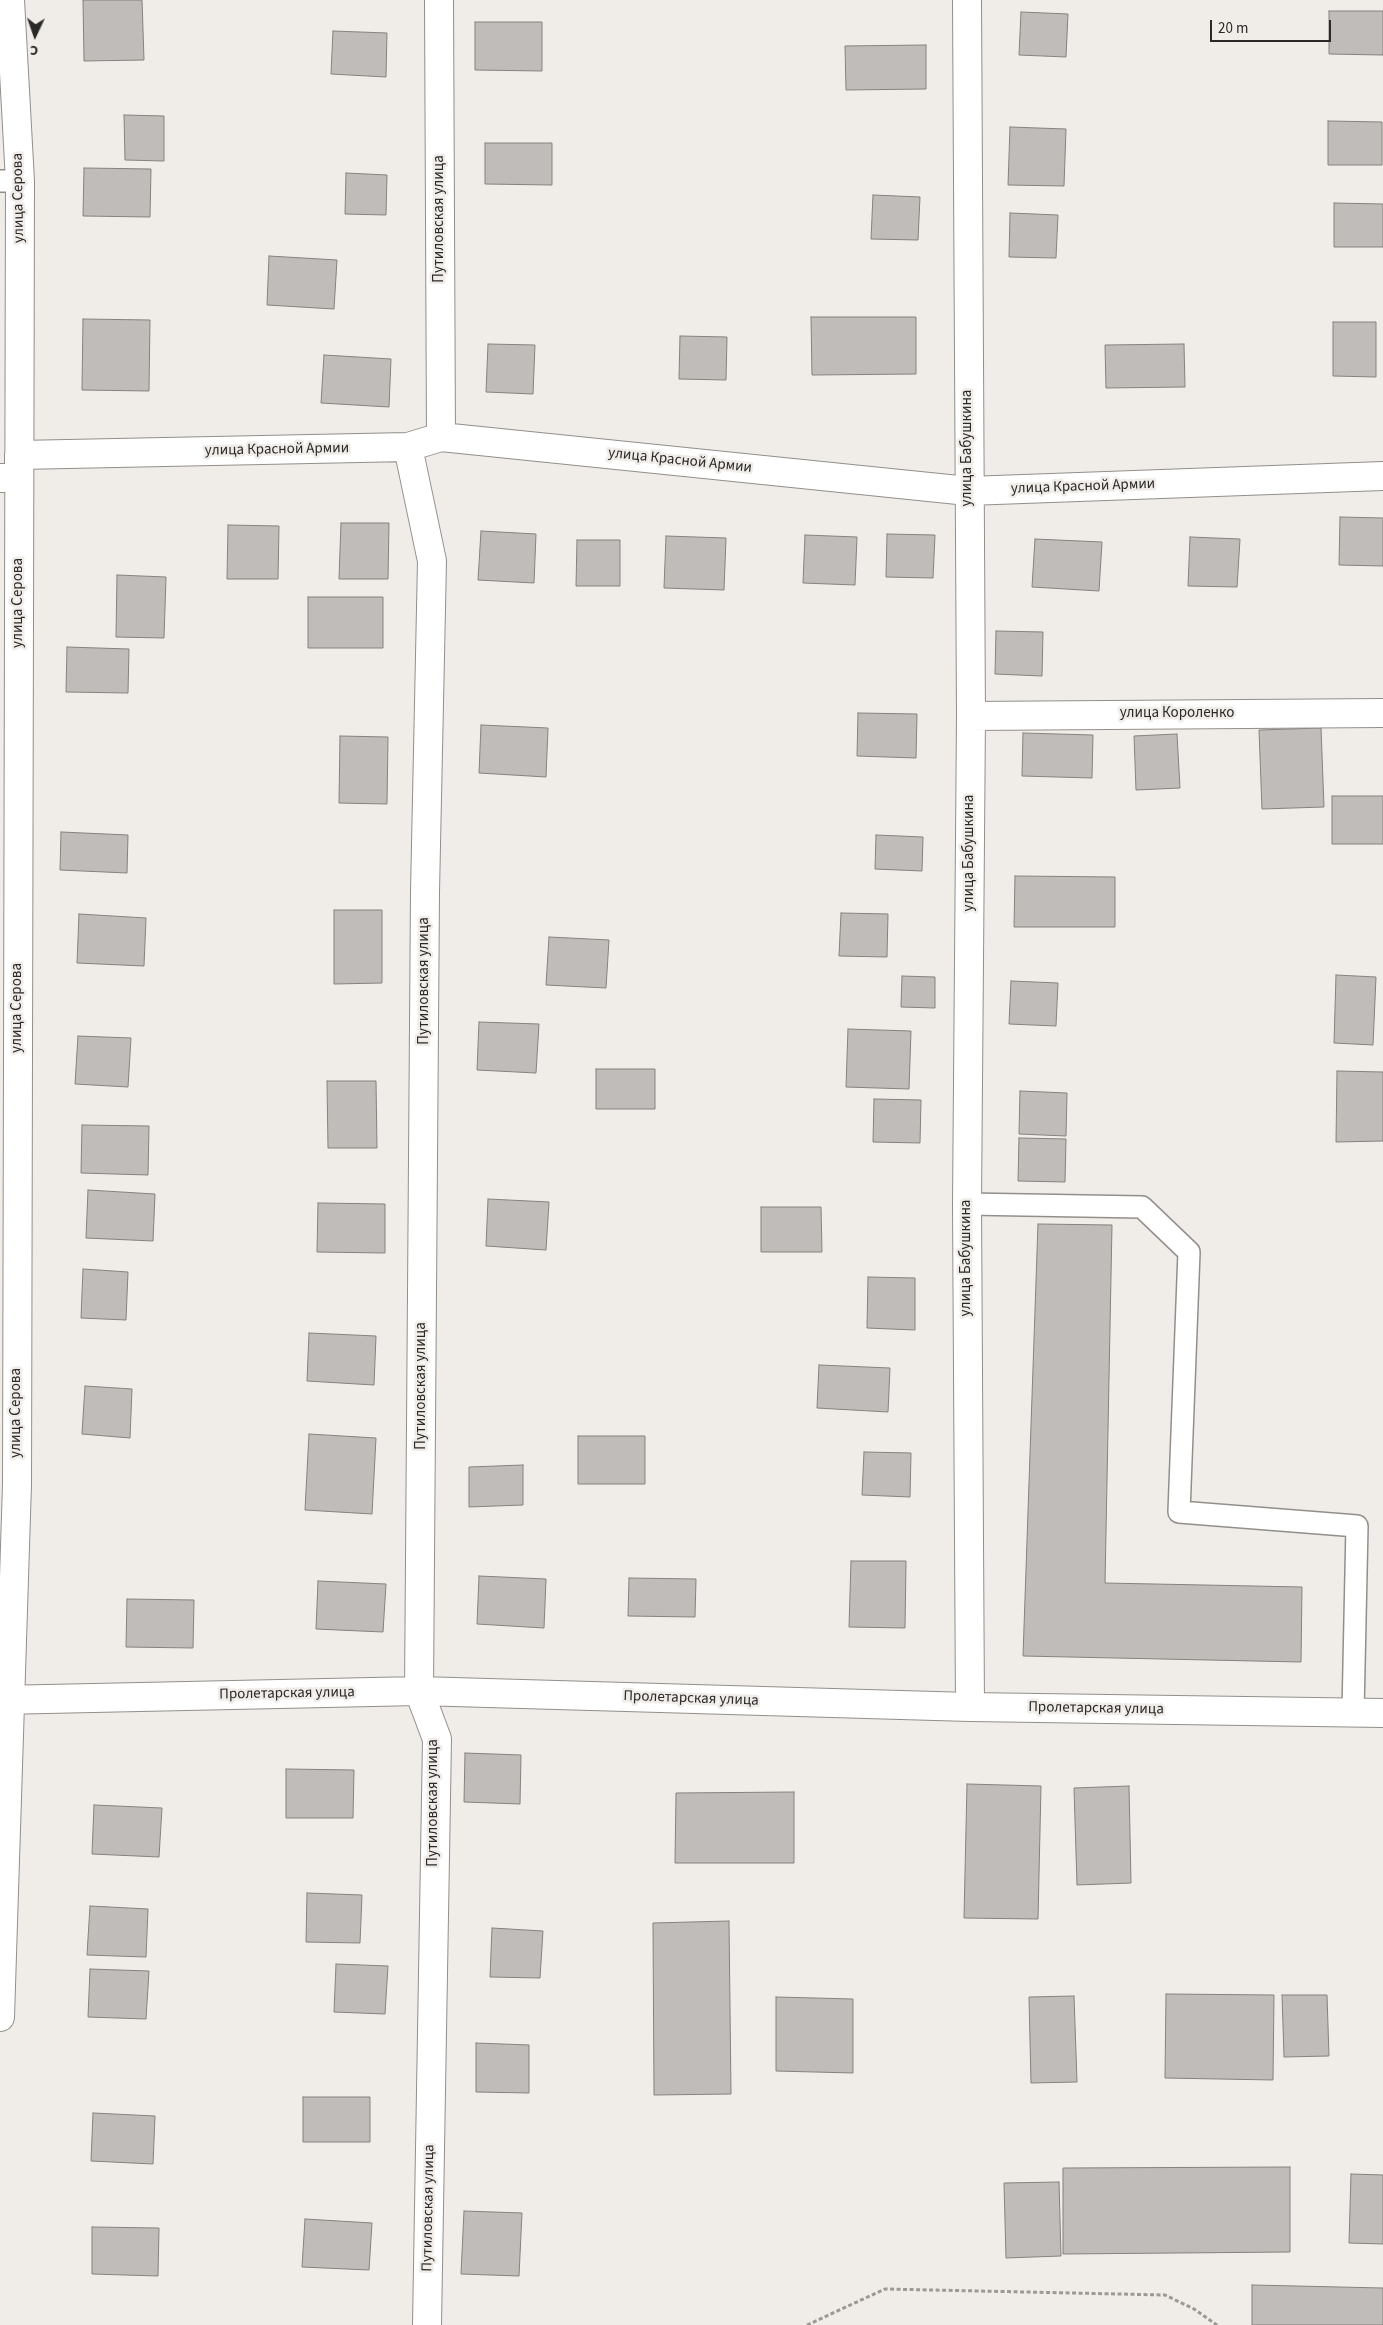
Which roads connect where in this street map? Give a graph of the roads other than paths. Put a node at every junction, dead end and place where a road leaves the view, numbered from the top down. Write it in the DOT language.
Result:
graph roads {
  1 [pos="10,0"];
  2 [pos="439,0"];
  3 [pos="967,0"];
  4 [pos="10,181"];
  5 [pos="441,437"];
  6 [pos="408,447"];
  7 [pos="13,470"];
  8 [pos="1383,476"];
  9 [pos="968,490"];
  10 [pos="1383,713"];
  11 [pos="971,716"];
  12 [pos="9,1141"];
  13 [pos="967,1204"];
  14 [pos="8,1484"];
  15 [pos="6,1648"];
  16 [pos="420,1692"];
  17 [pos="5,1700"];
  18 [pos="970,1707"];
  19 [pos="1353,1712"];
  20 [pos="1383,1712"];
  21 [pos="0,2017"];
  22 [pos="427,2325"];
  1 -- 4 [label="street, улица Серова"];
  2 -- 5 [label="street, Путиловская улица"];
  3 -- 9 [label="street, улица Бабушкина"];
  4 -- 7 [label="street, улица Серова"];
  5 -- 6 [label="street, улица Красной Армии"];
  5 -- 9 [label="street, улица Красной Армии"];
  6 -- 7 [label="street, улица Красной Армии"];
  6 -- 16 [label="street, Путиловская улица"];
  7 -- 12 [label="street, улица Серова"];
  8 -- 9 [label="street, улица Красной Армии"];
  9 -- 11 [label="street, улица Бабушкина"];
  10 -- 11 [label="street, улица Короленко"];
  11 -- 13 [label="street, улица Бабушкина"];
  12 -- 14 [label="street, улица Серова"];
  13 -- 18 [label="street, улица Бабушкина"];
  13 -- 19 [label="lane"];
  14 -- 15 [label="street, улица Серова"];
  15 -- 17 [label="street, улица Серова"];
  16 -- 17 [label="street, Пролетарская улица"];
  16 -- 18 [label="street, Пролетарская улица"];
  16 -- 22 [label="street, Путиловская улица"];
  17 -- 21 [label="street, улица Серова"];
  18 -- 19 [label="street, Пролетарская улица"];
  19 -- 20 [label="street, Пролетарская улица"];
}
